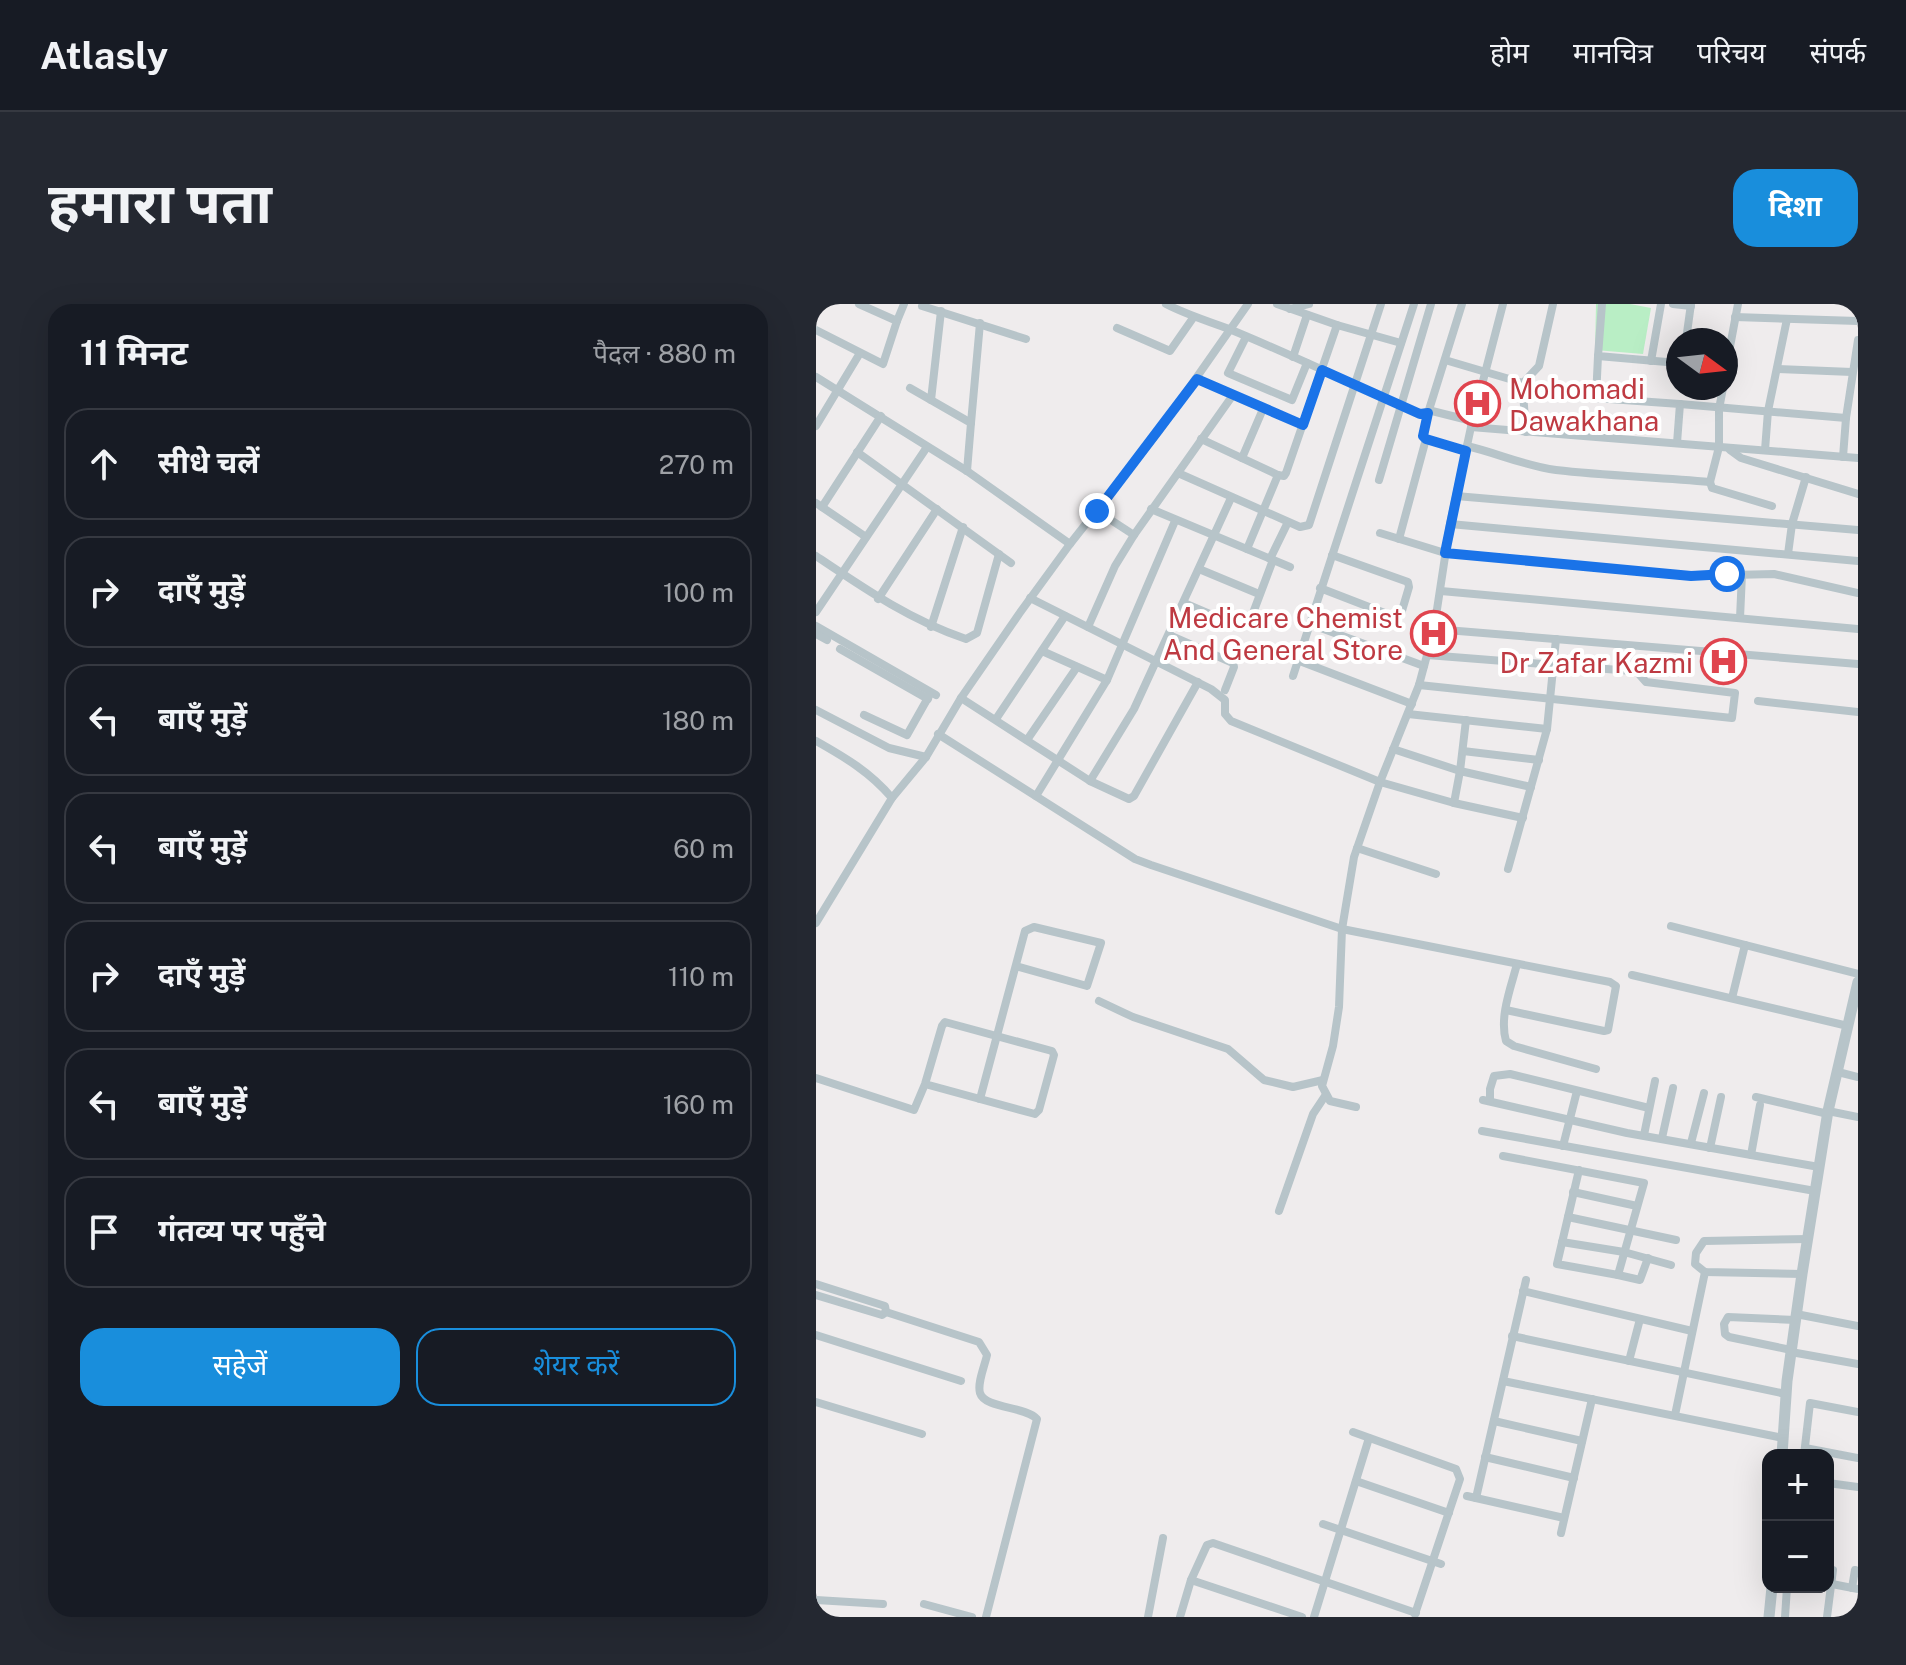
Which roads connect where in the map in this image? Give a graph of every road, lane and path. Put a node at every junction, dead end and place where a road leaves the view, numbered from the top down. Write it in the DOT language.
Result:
graph roads {
  1 [pos="859,304"];
  2 [pos="904,304"];
  3 [pos="1166,304"];
  4 [pos="1248,304"];
  5 [pos="1277,304"];
  6 [pos="1309,304"];
  7 [pos="1381,304"];
  8 [pos="1414,304"];
  9 [pos="1431,304"];
  10 [pos="1462,304"];
  11 [pos="1503,304"];
  12 [pos="1553,304"];
  13 [pos="1602,304"];
  14 [pos="1661,304"];
  15 [pos="1673,304"];
  16 [pos="1738,304"];
  17 [pos="1691,305"];
  18 [pos="922,306"];
  19 [pos="1289,309"];
  20 [pos="941,311"];
  21 [pos="1307,315"];
  22 [pos="1735,317"];
  23 [pos="1193,318"];
  24 [pos="1787,319"];
  25 [pos="897,321"];
  26 [pos="1858,321"];
  27 [pos="980,323"];
  28 [pos="1337,325"];
  29 [pos="1117,328"];
  30 [pos="1688,328"];
  31 [pos="1733,328"];
  32 [pos="1229,329"];
  33 [pos="816,330"];
  34 [pos="1372,334"];
  35 [pos="1246,337"];
  36 [pos="1026,339"];
  37 [pos="1858,340"];
  38 [pos="1401,343"];
  39 [pos="860,353"];
  40 [pos="1598,356"];
  41 [pos="1293,357"];
  42 [pos="1445,360"];
  43 [pos="1651,361"];
  44 [pos="1666,362"];
  45 [pos="1307,363"];
  46 [pos="1777,369"];
  47 [pos="1322,370"];
  48 [pos="1852,372"];
  49 [pos="1483,373"];
  50 [pos="816,377"];
  51 [pos="1197,379"];
  52 [pos="1354,384"];
  53 [pos="910,388"];
  54 [pos="1523,388"];
  55 [pos="839,389"];
  56 [pos="1233,395"];
  57 [pos="1383,397"];
  58 [pos="1596,398"];
  59 [pos="931,400"];
  60 [pos="1721,400"];
  61 [pos="1680,404"];
  62 [pos="1401,405"];
  63 [pos="1263,409"];
  64 [pos="1719,409"];
  65 [pos="1768,411"];
  66 [pos="1428,413"];
  67 [pos="881,416"];
  68 [pos="1846,418"];
  69 [pos="971,423"];
  70 [pos="1471,424"];
  71 [pos="1303,425"];
  72 [pos="816,426"];
  73 [pos="1526,432"];
  74 [pos="1201,439"];
  75 [pos="1426,439"];
  76 [pos="1677,443"];
  77 [pos="927,447"];
  78 [pos="1719,447"];
  79 [pos="1466,448"];
  80 [pos="1765,450"];
  81 [pos="857,452"];
  82 [pos="1742,453"];
  83 [pos="1843,457"];
  84 [pos="1242,458"];
  85 [pos="1858,458"];
  86 [pos="967,471"];
  87 [pos="1178,473"];
  88 [pos="1278,475"];
  89 [pos="1806,477"];
  90 [pos="1379,480"];
  91 [pos="1710,482"];
  92 [pos="902,484"];
  93 [pos="1858,494"];
  94 [pos="1456,496"];
  95 [pos="1231,498"];
  96 [pos="819,505"];
  97 [pos="1772,506"];
  98 [pos="937,509"];
  99 [pos="1151,509"];
  100 [pos="1097,511"];
  101 [pos="1263,512"];
  102 [pos="1175,521"];
  103 [pos="1288,522"];
  104 [pos="1450,524"];
  105 [pos="1792,524"];
  106 [pos="963,527"];
  107 [pos="1858,530"];
  108 [pos="1380,533"];
  109 [pos="1134,535"];
  110 [pos="1214,535"];
  111 [pos="866,537"];
  112 [pos="1399,539"];
  113 [pos="1070,544"];
  114 [pos="1247,549"];
  115 [pos="1445,553"];
  116 [pos="999,554"];
  117 [pos="1788,554"];
  118 [pos="1332,555"];
  119 [pos="816,556"];
  120 [pos="1272,559"];
  121 [pos="1858,561"];
  122 [pos="1011,563"];
  123 [pos="1290,567"];
  124 [pos="1199,569"];
  125 [pos="842,573"];
  126 [pos="1742,574"];
  127 [pos="1320,588"];
  128 [pos="1441,591"];
  129 [pos="1858,593"];
  130 [pos="1259,594"];
  131 [pos="1030,598"];
  132 [pos="878,599"];
  133 [pos="1184,603"];
  134 [pos="816,612"];
  135 [pos="1065,616"];
  136 [pos="1740,618"];
  137 [pos="1310,624"];
  138 [pos="816,626"];
  139 [pos="931,627"];
  140 [pos="1088,627"];
  141 [pos="1434,629"];
  142 [pos="1858,629"];
  143 [pos="816,634"];
  144 [pos="1169,635"];
  145 [pos="1556,639"];
  146 [pos="827,640"];
  147 [pos="1122,645"];
  148 [pos="840,649"];
  149 [pos="1042,651"];
  150 [pos="1427,655"];
  151 [pos="1297,660"];
  152 [pos="1155,661"];
  153 [pos="1858,664"];
  154 [pos="1424,666"];
  155 [pos="1554,666"];
  156 [pos="1077,667"];
  157 [pos="885,670"];
  158 [pos="1293,676"];
  159 [pos="1107,680"];
  160 [pos="1198,682"];
  161 [pos="1419,685"];
  162 [pos="1225,690"];
  163 [pos="961,698"];
  164 [pos="1551,698"];
  165 [pos="1758,701"];
  166 [pos="1412,704"];
  167 [pos="816,710"];
  168 [pos="1858,712"];
  169 [pos="1408,714"];
  170 [pos="864,715"];
  171 [pos="996,719"];
  172 [pos="1466,720"];
  173 [pos="1547,729"];
  174 [pos="938,734"];
  175 [pos="1027,740"];
  176 [pos="816,741"];
  177 [pos="1393,749"];
  178 [pos="1463,751"];
  179 [pos="926,757"];
  180 [pos="1056,759"];
  181 [pos="1539,760"];
  182 [pos="1460,771"];
  183 [pos="1090,781"];
  184 [pos="1380,782"];
  185 [pos="1531,787"];
  186 [pos="1036,796"];
  187 [pos="892,798"];
  188 [pos="1454,803"];
  189 [pos="1523,818"];
  190 [pos="1357,848"];
  191 [pos="1508,869"];
  192 [pos="1436,874"];
  193 [pos="816,923"];
  194 [pos="1671,926"];
  195 [pos="1342,929"];
  196 [pos="1745,945"];
  197 [pos="1517,964"];
  198 [pos="1016,966"];
  199 [pos="1858,974"];
  200 [pos="1632,975"];
  201 [pos="1857,987"];
  202 [pos="1732,998"];
  203 [pos="1099,1001"];
  204 [pos="1506,1010"];
  205 [pos="1851,1032"];
  206 [pos="998,1035"];
  207 [pos="1596,1069"];
  208 [pos="1838,1072"];
  209 [pos="1858,1077"];
  210 [pos="816,1078"];
  211 [pos="1323,1080"];
  212 [pos="1655,1081"];
  213 [pos="925,1084"];
  214 [pos="1673,1088"];
  215 [pos="1577,1091"];
  216 [pos="1704,1093"];
  217 [pos="1325,1096"];
  218 [pos="1721,1097"];
  219 [pos="980,1099"];
  220 [pos="1356,1107"];
  221 [pos="1649,1108"];
  222 [pos="1828,1112"];
  223 [pos="1858,1117"];
  224 [pos="1569,1119"];
  225 [pos="1482,1131"];
  226 [pos="1644,1135"];
  227 [pos="1662,1138"];
  228 [pos="1691,1143"];
  229 [pos="1563,1146"];
  230 [pos="1710,1148"];
  231 [pos="1751,1155"];
  232 [pos="1503,1156"];
  233 [pos="1648,1162"];
  234 [pos="1819,1167"];
  235 [pos="1579,1170"];
  236 [pos="1644,1183"];
  237 [pos="1815,1191"];
  238 [pos="1573,1192"];
  239 [pos="1637,1206"];
  240 [pos="1279,1211"];
  241 [pos="1568,1217"];
  242 [pos="1631,1230"];
  243 [pos="1808,1239"];
  244 [pos="1676,1240"];
  245 [pos="1562,1242"];
  246 [pos="1624,1252"];
  247 [pos="1648,1258"];
  248 [pos="1671,1265"];
  249 [pos="1705,1272"];
  250 [pos="1802,1274"];
  251 [pos="1618,1275"];
  252 [pos="1526,1280"];
  253 [pos="816,1284"];
  254 [pos="1523,1291"];
  255 [pos="816,1295"];
  256 [pos="886,1312"];
  257 [pos="1795,1317"];
  258 [pos="1640,1319"];
  259 [pos="1858,1326"];
  260 [pos="1692,1331"];
  261 [pos="816,1335"];
  262 [pos="1512,1336"];
  263 [pos="1791,1351"];
  264 [pos="1629,1361"];
  265 [pos="1858,1364"];
  266 [pos="1685,1372"];
  267 [pos="961,1381"];
  268 [pos="1503,1381"];
  269 [pos="1786,1394"];
  270 [pos="1592,1399"];
  271 [pos="816,1402"];
  272 [pos="1858,1412"];
  273 [pos="1675,1415"];
  274 [pos="1494,1421"];
  275 [pos="1353,1432"];
  276 [pos="922,1434"];
  277 [pos="1369,1438"];
  278 [pos="1783,1438"];
  279 [pos="1582,1441"];
  280 [pos="1782,1449"];
  281 [pos="1804,1449"];
  282 [pos="1834,1455"];
  283 [pos="1485,1457"];
  284 [pos="1858,1458"];
  285 [pos="1574,1478"];
  286 [pos="1356,1481"];
  287 [pos="1834,1484"];
  288 [pos="1858,1487"];
  289 [pos="1449,1513"];
  290 [pos="1564,1518"];
  291 [pos="1323,1524"];
  292 [pos="1341,1530"];
  293 [pos="1561,1533"];
  294 [pos="1163,1538"];
  295 [pos="1437,1563"];
  296 [pos="1855,1570"];
  297 [pos="1191,1580"];
  298 [pos="1325,1583"];
  299 [pos="1834,1584"];
  300 [pos="1855,1589"];
  301 [pos="1771,1593"];
  302 [pos="1787,1593"];
  303 [pos="1831,1593"];
  304 [pos="816,1600"];
  305 [pos="883,1604"];
  306 [pos="924,1604"];
  307 [pos="1415,1615"];
  308 [pos="972,1617"];
  309 [pos="986,1617"];
  310 [pos="1148,1617"];
  311 [pos="1180,1617"];
  312 [pos="1302,1617"];
  313 [pos="1314,1617"];
  314 [pos="1769,1617"];
  315 [pos="1785,1617"];
  316 [pos="1827,1617"];
  1 -- 25 [label="street"];
  2 -- 25 [label="street"];
  3 -- 23 [label="street"];
  4 -- 32 [label="street"];
  5 -- 19 [label="street"];
  6 -- 19 [label="street"];
  7 -- 34 [label="street"];
  8 -- 38 [label="street"];
  9 -- 62 [label="street"];
  10 -- 42 [label="street"];
  11 -- 49 [label="street"];
  12 -- 54 [label="street"];
  13 -- 40 [label="street"];
  14 -- 43 [label="street"];
  15 -- 17 [label="street"];
  16 -- 22 [label="street"];
  17 -- 30 [label="street"];
  18 -- 20 [label="street"];
  19 -- 21 [label="street"];
  20 -- 27 [label="street"];
  20 -- 59 [label="street"];
  21 -- 28 [label="street"];
  21 -- 41 [label="street"];
  22 -- 24 [label="street"];
  22 -- 31 [label="street"];
  23 -- 29 [label="street"];
  23 -- 32 [label="street"];
  24 -- 26 [label="street"];
  24 -- 46 [label="street"];
  25 -- 39 [label="street"];
  27 -- 36 [label="street"];
  27 -- 69 [label="street"];
  28 -- 34 [label="street"];
  28 -- 47 [label="street"];
  32 -- 35 [label="street"];
  32 -- 51 [label="street"];
  33 -- 39 [label="street"];
  34 -- 38 [label="street"];
  34 -- 52 [label="street"];
  35 -- 41 [label="street"];
  35 -- 45 [label="street"];
  37 -- 48 [label="street"];
  38 -- 57 [label="street"];
  39 -- 55 [label="street"];
  40 -- 43 [label="street"];
  40 -- 58 [label="street"];
  41 -- 45 [label="street"];
  42 -- 49 [label="street"];
  42 -- 66 [label="street"];
  43 -- 44 [label="street"];
  45 -- 47 [label="street"];
  46 -- 48 [label="street"];
  46 -- 65 [label="street"];
  47 -- 52 [label="street"];
  47 -- 71 [label="street"];
  48 -- 68 [label="street"];
  49 -- 54 [label="street"];
  49 -- 70 [label="street"];
  50 -- 55 [label="street"];
  51 -- 56 [label="street"];
  51 -- 100 [label="street"];
  52 -- 57 [label="street"];
  52 -- 103 [label="street"];
  53 -- 59 [label="street"];
  54 -- 58 [label="street"];
  54 -- 73 [label="street"];
  55 -- 67 [label="street"];
  55 -- 72 [label="street"];
  56 -- 63 [label="street"];
  56 -- 74 [label="street"];
  57 -- 62 [label="street"];
  57 -- 118 [label="street"];
  58 -- 61 [label="street"];
  59 -- 69 [label="street"];
  60 -- 64 [label="street"];
  61 -- 64 [label="street"];
  61 -- 76 [label="street"];
  62 -- 66 [label="street"];
  62 -- 90 [label="street"];
  63 -- 71 [label="street"];
  63 -- 84 [label="street"];
  64 -- 65 [label="street"];
  64 -- 78 [label="street"];
  65 -- 68 [label="street"];
  65 -- 80 [label="street"];
  66 -- 70 [label="street"];
  66 -- 75 [label="street"];
  67 -- 77 [label="street"];
  67 -- 81 [label="street"];
  68 -- 83 [label="street"];
  69 -- 86 [label="street"];
  70 -- 73 [label="street"];
  70 -- 79 [label="street"];
  71 -- 88 [label="street"];
  73 -- 76 [label="street"];
  74 -- 84 [label="street"];
  74 -- 87 [label="street"];
  75 -- 79 [label="street"];
  75 -- 112 [label="street"];
  76 -- 78 [label="street"];
  77 -- 86 [label="street"];
  77 -- 92 [label="street"];
  78 -- 82 [label="street"];
  78 -- 91 [label="street"];
  79 -- 91 [label="street"];
  79 -- 94 [label="street"];
  80 -- 82 [label="street"];
  80 -- 83 [label="street"];
  81 -- 92 [label="street"];
  81 -- 96 [label="street"];
  82 -- 89 [label="street"];
  83 -- 85 [label="street"];
  84 -- 88 [label="street"];
  86 -- 113 [label="street"];
  87 -- 95 [label="street"];
  87 -- 99 [label="street"];
  88 -- 101 [label="street"];
  89 -- 93 [label="street"];
  89 -- 105 [label="street"];
  91 -- 97 [label="street"];
  92 -- 98 [label="street"];
  92 -- 111 [label="street"];
  94 -- 104 [label="street"];
  94 -- 105 [label="street"];
  95 -- 101 [label="street"];
  95 -- 110 [label="street"];
  96 -- 111 [label="street"];
  98 -- 106 [label="street"];
  98 -- 132 [label="street"];
  99 -- 102 [label="street"];
  99 -- 109 [label="street"];
  100 -- 109 [label="street"];
  100 -- 113 [label="street"];
  101 -- 103 [label="street"];
  101 -- 114 [label="street"];
  102 -- 110 [label="street"];
  102 -- 147 [label="street"];
  103 -- 120 [label="street"];
  104 -- 115 [label="street"];
  104 -- 117 [label="street"];
  105 -- 107 [label="street"];
  105 -- 117 [label="street"];
  106 -- 116 [label="street"];
  106 -- 139 [label="street"];
  108 -- 112 [label="street"];
  109 -- 140 [label="street"];
  110 -- 114 [label="street"];
  110 -- 124 [label="street"];
  111 -- 125 [label="street"];
  112 -- 115 [label="street"];
  113 -- 131 [label="street"];
  114 -- 120 [label="street"];
  115 -- 126 [label="street"];
  115 -- 128 [label="street"];
  116 -- 122 [label="street"];
  116 -- 139 [label="street"];
  117 -- 121 [label="street"];
  118 -- 127 [label="street"];
  118 -- 127 [label="street"];
  119 -- 125 [label="street"];
  120 -- 123 [label="street"];
  120 -- 130 [label="street"];
  124 -- 130 [label="street"];
  124 -- 133 [label="street"];
  125 -- 132 [label="street"];
  125 -- 134 [label="street"];
  126 -- 129 [label="street"];
  126 -- 136 [label="street"];
  127 -- 137 [label="street"];
  128 -- 136 [label="street"];
  128 -- 141 [label="street"];
  130 -- 133 [label="street"];
  131 -- 135 [label="street"];
  131 -- 163 [label="street"];
  132 -- 139 [label="street"];
  133 -- 144 [label="street"];
  135 -- 140 [label="street"];
  135 -- 149 [label="street"];
  136 -- 142 [label="street"];
  137 -- 151 [label="street"];
  137 -- 154 [label="street"];
  138 -- 157 [label="street"];
  140 -- 147 [label="street"];
  141 -- 145 [label="street"];
  141 -- 150 [label="street"];
  143 -- 146 [label="street"];
  144 -- 152 [label="street"];
  144 -- 162 [label="street"];
  145 -- 153 [label="street"];
  145 -- 155 [label="street"];
  147 -- 152 [label="street"];
  147 -- 159 [label="street"];
  148 -- 157 [label="street"];
  149 -- 156 [label="street"];
  149 -- 171 [label="street"];
  150 -- 154 [label="street"];
  150 -- 155 [label="street"];
  151 -- 158 [label="street"];
  151 -- 166 [label="street"];
  152 -- 160 [label="street"];
  152 -- 183 [label="street"];
  154 -- 161 [label="street"];
  155 -- 164 [label="street"];
  155 -- 164 [label="street"];
  156 -- 159 [label="street"];
  156 -- 175 [label="street"];
  157 -- 170 [label="street"];
  159 -- 180 [label="street"];
  160 -- 183 [label="street"];
  160 -- 184 [label="street"];
  161 -- 164 [label="street"];
  161 -- 166 [label="street"];
  163 -- 171 [label="street"];
  163 -- 174 [label="street"];
  164 -- 173 [label="street"];
  165 -- 168 [label="street"];
  166 -- 169 [label="street"];
  167 -- 179 [label="street"];
  169 -- 172 [label="street"];
  169 -- 177 [label="street"];
  171 -- 175 [label="street"];
  172 -- 173 [label="street"];
  172 -- 178 [label="street"];
  173 -- 181 [label="street"];
  174 -- 179 [label="street"];
  174 -- 186 [label="street"];
  175 -- 180 [label="street"];
  176 -- 187 [label="street"];
  177 -- 182 [label="street"];
  177 -- 184 [label="street"];
  178 -- 181 [label="street"];
  178 -- 182 [label="street"];
  179 -- 187 [label="street"];
  180 -- 183 [label="street"];
  180 -- 186 [label="street"];
  181 -- 185 [label="street"];
  182 -- 185 [label="street"];
  182 -- 188 [label="street"];
  184 -- 188 [label="street"];
  184 -- 190 [label="street"];
  185 -- 189 [label="street"];
  186 -- 195 [label="street"];
  187 -- 193 [label="street"];
  188 -- 189 [label="street"];
  189 -- 191 [label="street"];
  190 -- 192 [label="street"];
  190 -- 195 [label="street"];
  194 -- 196 [label="street"];
  195 -- 197 [label="street"];
  195 -- 211 [label="street"];
  196 -- 199 [label="street"];
  196 -- 202 [label="street"];
  197 -- 204 [label="street"];
  197 -- 204 [label="street"];
  198 -- 198 [label="street"];
  198 -- 206 [label="street"];
  200 -- 202 [label="street"];
  201 -- 205 [label="street"];
  202 -- 205 [label="street"];
  203 -- 211 [label="street"];
  204 -- 207 [label="street"];
  205 -- 208 [label="street"];
  206 -- 213 [label="street"];
  206 -- 219 [label="street"];
  206 -- 219 [label="street"];
  208 -- 209 [label="street"];
  208 -- 222 [label="street"];
  210 -- 213 [label="street"];
  211 -- 217 [label="street"];
  212 -- 221 [label="street"];
  213 -- 219 [label="street"];
  214 -- 227 [label="street"];
  215 -- 221 [label="street"];
  215 -- 224 [label="street"];
  215 -- 224 [label="street"];
  216 -- 228 [label="street"];
  217 -- 220 [label="street"];
  217 -- 240 [label="street"];
  218 -- 230 [label="street"];
  221 -- 226 [label="street"];
  222 -- 223 [label="street"];
  222 -- 231 [label="street"];
  222 -- 234 [label="street"];
  224 -- 226 [label="street"];
  224 -- 229 [label="street"];
  225 -- 229 [label="street"];
  226 -- 227 [label="street"];
  227 -- 228 [label="street"];
  228 -- 230 [label="street"];
  229 -- 233 [label="street"];
  230 -- 231 [label="street"];
  231 -- 234 [label="street"];
  232 -- 235 [label="street"];
  233 -- 236 [label="street"];
  233 -- 237 [label="street"];
  234 -- 237 [label="street"];
  235 -- 236 [label="street"];
  235 -- 238 [label="street"];
  236 -- 239 [label="street"];
  237 -- 243 [label="street"];
  238 -- 239 [label="street"];
  238 -- 241 [label="street"];
  239 -- 242 [label="street"];
  241 -- 242 [label="street"];
  241 -- 245 [label="street"];
  242 -- 244 [label="street"];
  242 -- 246 [label="street"];
  243 -- 249 [label="street"];
  243 -- 250 [label="street"];
  245 -- 246 [label="street"];
  245 -- 251 [label="street"];
  246 -- 247 [label="street"];
  246 -- 251 [label="street"];
  247 -- 248 [label="street"];
  247 -- 251 [label="street"];
  249 -- 250 [label="street"];
  249 -- 260 [label="street"];
  250 -- 257 [label="street"];
  252 -- 254 [label="street"];
  253 -- 256 [label="street"];
  254 -- 258 [label="street"];
  254 -- 262 [label="street"];
  255 -- 256 [label="street"];
  256 -- 309 [label="street"];
  257 -- 259 [label="street"];
  257 -- 263 [label="street"];
  257 -- 263 [label="street"];
  258 -- 260 [label="street"];
  258 -- 264 [label="street"];
  260 -- 266 [label="street"];
  261 -- 267 [label="street"];
  262 -- 264 [label="street"];
  262 -- 268 [label="street"];
  263 -- 265 [label="street"];
  263 -- 269 [label="street"];
  264 -- 266 [label="street"];
  266 -- 269 [label="street"];
  266 -- 273 [label="street"];
  268 -- 270 [label="street"];
  268 -- 274 [label="street"];
  269 -- 278 [label="street"];
  270 -- 273 [label="street"];
  270 -- 279 [label="street"];
  271 -- 276 [label="street"];
  272 -- 281 [label="street"];
  273 -- 278 [label="street"];
  274 -- 279 [label="street"];
  274 -- 283 [label="street"];
  275 -- 277 [label="street"];
  277 -- 286 [label="street"];
  277 -- 289 [label="street"];
  278 -- 280 [label="street"];
  279 -- 285 [label="street"];
  282 -- 284 [label="street"];
  283 -- 285 [label="street"];
  283 -- 290 [label="street"];
  285 -- 290 [label="street"];
  286 -- 289 [label="street"];
  286 -- 292 [label="street"];
  287 -- 288 [label="street"];
  289 -- 295 [label="street"];
  290 -- 293 [label="street"];
  291 -- 292 [label="street"];
  292 -- 295 [label="street"];
  292 -- 298 [label="street"];
  294 -- 310 [label="street"];
  295 -- 307 [label="street"];
  296 -- 300 [label="street"];
  297 -- 298 [label="street"];
  297 -- 311 [label="street"];
  297 -- 312 [label="street"];
  298 -- 307 [label="street"];
  298 -- 313 [label="street"];
  299 -- 300 [label="street"];
  301 -- 314 [label="street"];
  302 -- 315 [label="street"];
  303 -- 316 [label="street"];
  304 -- 305 [label="street"];
  306 -- 308 [label="street"];
}
